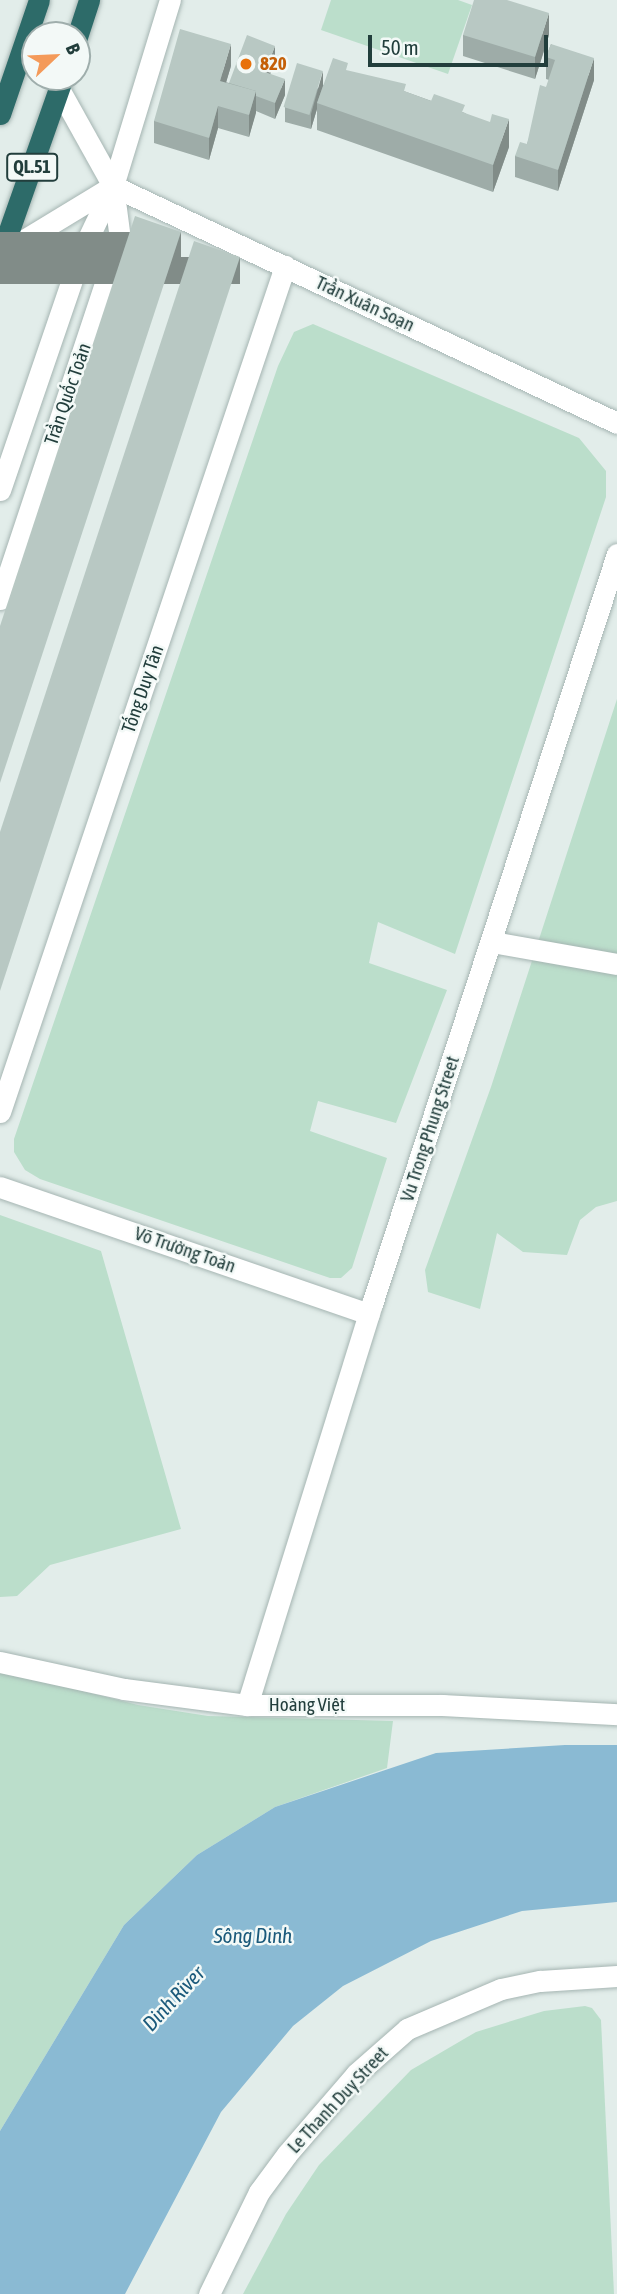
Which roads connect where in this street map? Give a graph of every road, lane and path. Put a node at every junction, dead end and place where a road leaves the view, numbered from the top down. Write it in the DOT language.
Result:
graph roads {
  1 [pos="39,0"];
  2 [pos="89,0"];
  3 [pos="170,0"];
  4 [pos="82,21"];
  5 [pos="58,91"];
  6 [pos="65,91"];
  7 [pos="0,114"];
  8 [pos="113,186"];
  9 [pos="0,255"];
  10 [pos="285,265"];
  11 [pos="617,423"];
  12 [pos="0,493"];
  13 [pos="31,505"];
  14 [pos="617,554"];
  15 [pos="0,599"];
  16 [pos="492,942"];
  17 [pos="617,964"];
  18 [pos="0,1112"];
  19 [pos="0,1187"];
  20 [pos="369,1314"];
  21 [pos="0,1662"];
  22 [pos="247,1705"];
  23 [pos="617,1714"];
  24 [pos="617,1976"];
  25 [pos="209,2294"];
  1 -- 7 [label="highway"];
  2 -- 4 [label="highway"];
  3 -- 8 [label="street, Trần Quốc Toản"];
  5 -- 9 [label="highway, QL.51"];
  6 -- 8 [label="street"];
  8 -- 9 [label="street"];
  8 -- 10 [label="street, Trần Xuân Soạn"];
  8 -- 12 [label="street, Trần Quốc Toản"];
  8 -- 13 [label="street, Trần Quốc Toản"];
  10 -- 11 [label="street, Trần Xuân Soạn"];
  10 -- 18 [label="street, Tống Duy Tân"];
  12 -- 13 [label="street"];
  13 -- 15 [label="street, Trần Quốc Toản"];
  14 -- 16 [label="street, Vu Trong Phung Street"];
  16 -- 17 [label="street"];
  16 -- 20 [label="street, Vu Trong Phung Street"];
  19 -- 20 [label="street, Võ Trường Toản"];
  20 -- 22 [label="street, Vu Trong Phung Street"];
  21 -- 22 [label="street, Hoàng Việt"];
  22 -- 23 [label="street, Hoàng Việt"];
  24 -- 25 [label="street, Le Thanh Duy Street"];
}
